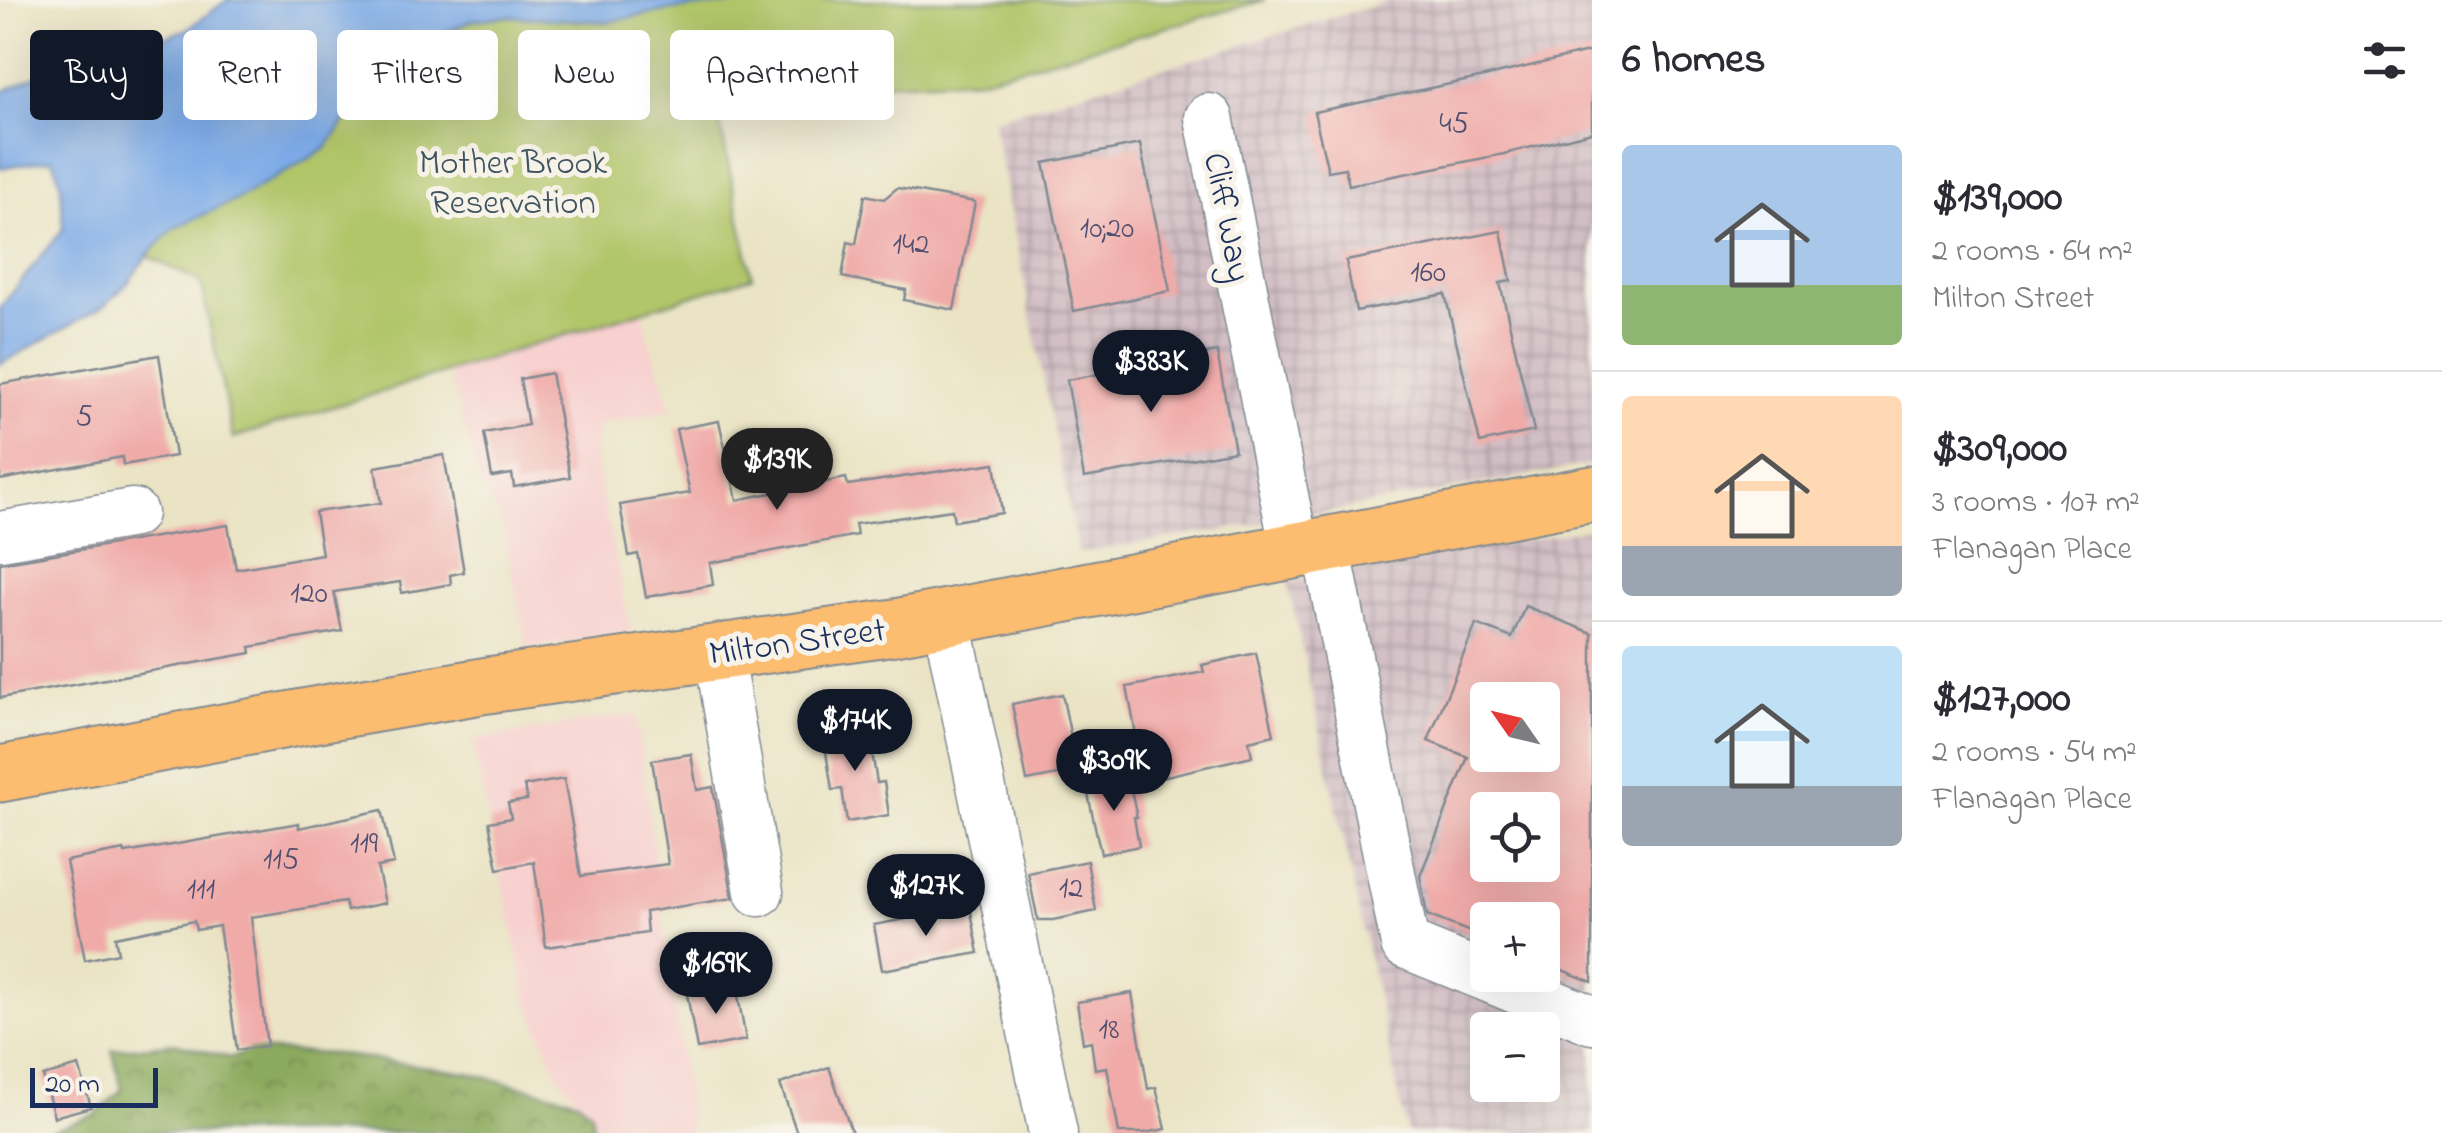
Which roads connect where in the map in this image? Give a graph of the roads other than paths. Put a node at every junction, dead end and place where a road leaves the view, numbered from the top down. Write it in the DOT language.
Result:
graph roads {
  1 [pos="1209,118"];
  2 [pos="1592,494"];
  3 [pos="133,513"];
  4 [pos="0,536"];
  5 [pos="1311,548"];
  6 [pos="946,616"];
  7 [pos="718,650"];
  8 [pos="0,774"];
  9 [pos="759,892"];
  10 [pos="1592,1020"];
  11 [pos="1053,1133"];
  1 -- 5 [label="street, Cliff Way"];
  2 -- 5 [label="main road, Milton Street"];
  3 -- 4 [label="street"];
  5 -- 6 [label="main road, Milton Street"];
  5 -- 10 [label="street, Cliff Way"];
  6 -- 7 [label="main road, Milton Street"];
  6 -- 11 [label="street"];
  7 -- 8 [label="main road, Milton Street"];
  7 -- 9 [label="street"];
}
